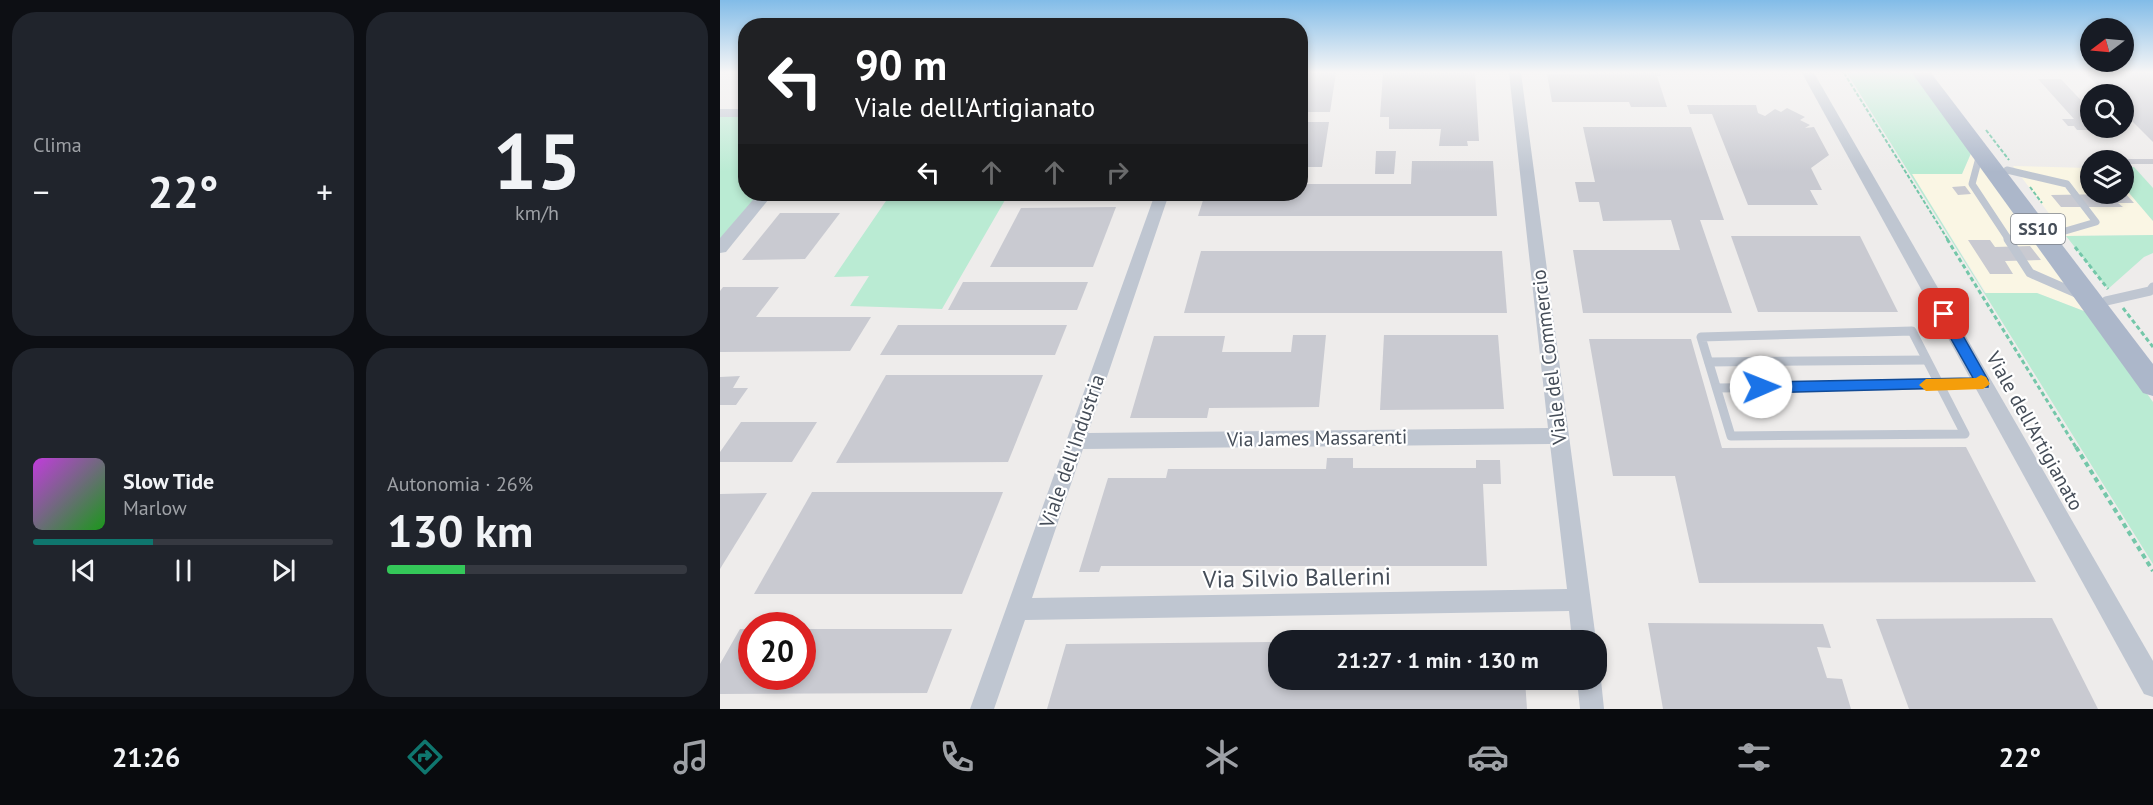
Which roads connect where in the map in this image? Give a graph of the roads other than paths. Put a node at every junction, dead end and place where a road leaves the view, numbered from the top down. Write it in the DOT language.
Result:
graph roads {
  1 [pos="1519,106"];
  2 [pos="1827,106"];
  3 [pos="1947,106"];
  4 [pos="1960,106"];
  5 [pos="720,113"];
  6 [pos="738,113"];
  7 [pos="1981,152"];
  8 [pos="2013,172"];
  9 [pos="760,201"];
  10 [pos="1160,201"];
  11 [pos="2059,232"];
  12 [pos="720,248"];
  13 [pos="2153,287"];
  14 [pos="2104,299"];
  15 [pos="1926,360"];
  16 [pos="1709,362"];
  17 [pos="2153,363"];
  18 [pos="1983,384"];
  19 [pos="1938,385"];
  20 [pos="2153,386"];
  21 [pos="1717,388"];
  22 [pos="1559,436"];
  23 [pos="1075,441"];
  24 [pos="1579,600"];
  25 [pos="1016,609"];
  26 [pos="1583,630"];
  27 [pos="2153,685"];
  28 [pos="1590,690"];
  29 [pos="982,709"];
  30 [pos="1592,709"];
  1 -- 22 [label="street, Viale del Commercio"];
  2 -- 18 [label="street, Viale dell'Artigianato"];
  3 -- 7 [label="main road, SS10"];
  4 -- 8 [label="main road, SS10"];
  5 -- 6 [label="street"];
  7 -- 14 [label="main road, SS10"];
  7 -- 14 [label="lane"];
  8 -- 11 [label="main road, SS10"];
  8 -- 11 [label="lane"];
  9 -- 12 [label="street"];
  10 -- 23 [label="street, Viale dell'Industria"];
  11 -- 14 [label="main road, SS10"];
  13 -- 14 [label="lane"];
  14 -- 17 [label="main road, SS10"];
  14 -- 20 [label="main road, SS10"];
  15 -- 16 [label="lane"];
  15 -- 16 [label="lane"];
  15 -- 19 [label="lane"];
  16 -- 21 [label="lane"];
  18 -- 19 [label="lane"];
  18 -- 27 [label="street, Viale dell'Artigianato"];
  19 -- 21 [label="lane"];
  19 -- 21 [label="lane"];
  22 -- 23 [label="street, Via James Massarenti"];
  22 -- 24 [label="street, Viale del Commercio"];
  23 -- 25 [label="street, Viale dell'Industria"];
  24 -- 25 [label="street, Via Silvio Ballerini"];
  24 -- 26 [label="street, Viale del Commercio"];
  25 -- 29 [label="street, Viale dell'Industria"];
  28 -- 30 [label="street"];
}
